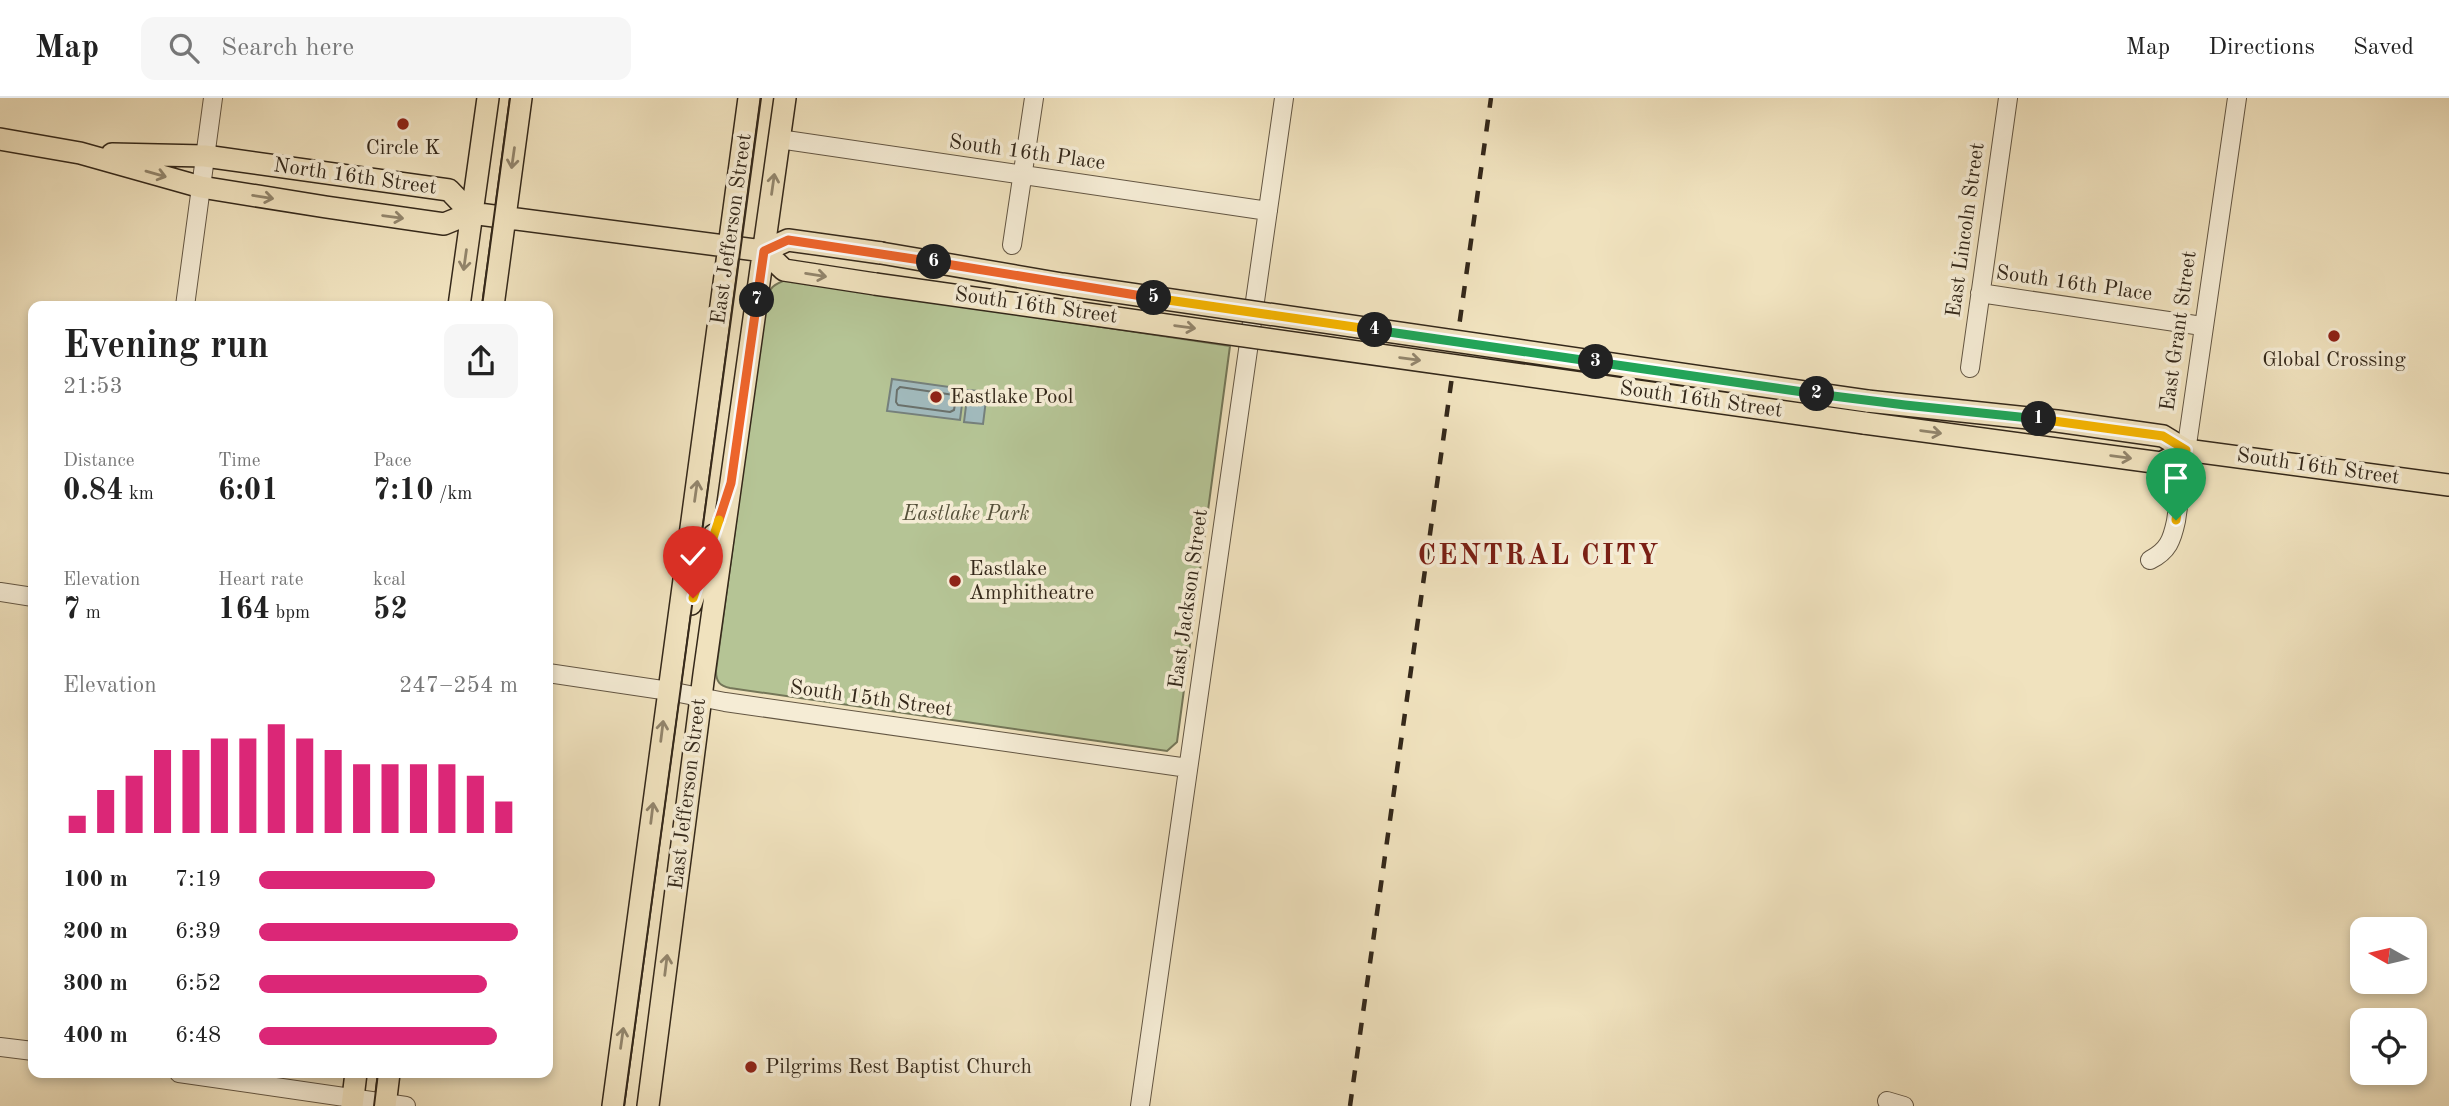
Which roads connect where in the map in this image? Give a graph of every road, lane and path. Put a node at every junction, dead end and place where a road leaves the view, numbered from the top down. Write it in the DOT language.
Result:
graph roads {
  1 [pos="213,98"];
  2 [pos="488,98"];
  3 [pos="521,98"];
  4 [pos="749,98"];
  5 [pos="785,98"];
  6 [pos="1034,98"];
  7 [pos="1284,98"];
  8 [pos="2008,98"];
  9 [pos="2237,98"];
  10 [pos="0,139"];
  11 [pos="779,139"];
  12 [pos="80,153"];
  13 [pos="205,156"];
  14 [pos="1023,176"];
  15 [pos="201,187"];
  16 [pos="1268,211"];
  17 [pos="471,214"];
  18 [pos="504,219"];
  19 [pos="1012,245"];
  20 [pos="730,247"];
  21 [pos="764,251"];
  22 [pos="1980,293"];
  23 [pos="186,301"];
  24 [pos="460,301"];
  25 [pos="494,301"];
  26 [pos="2203,326"];
  27 [pos="1970,368"];
  28 [pos="2186,450"];
  29 [pos="731,483"];
  30 [pos="2449,485"];
  31 [pos="2150,560"];
  32 [pos="0,592"];
  33 [pos="28,596"];
  34 [pos="675,652"];
  35 [pos="553,674"];
  36 [pos="668,691"];
  37 [pos="701,697"];
  38 [pos="1188,768"];
  39 [pos="0,1047"];
  40 [pos="28,1050"];
  41 [pos="209,1078"];
  42 [pos="355,1078"];
  43 [pos="389,1078"];
  44 [pos="352,1102"];
  45 [pos="392,1105"];
  46 [pos="613,1106"];
  47 [pos="648,1106"];
  48 [pos="1140,1106"];
  1 -- 13 [label="street"];
  2 -- 17 [label="main road"];
  3 -- 18 [label="main road, one-way"];
  4 -- 20 [label="main road, East Jefferson Street"];
  5 -- 11 [label="main road, East Jefferson Street"];
  6 -- 14 [label="street"];
  7 -- 16 [label="street, East Jackson Street"];
  8 -- 22 [label="street, East Lincoln Street"];
  9 -- 26 [label="street, East Grant Street"];
  10 -- 12 [label="main road, North 16th Street"];
  11 -- 14 [label="street, South 16th Place"];
  21 -- 11 [label="main road, East Jefferson Street, one-way"];
  12 -- 13 [label="main road, North 16th Street"];
  12 -- 15 [label="main road, North 16th Street, one-way"];
  13 -- 15 [label="street"];
  13 -- 17 [label="main road, North 16th Street"];
  14 -- 16 [label="street, South 16th Place"];
  14 -- 19 [label="street"];
  15 -- 17 [label="main road, North 16th Street, one-way"];
  15 -- 23 [label="street"];
  16 -- 38 [label="street, East Jackson Street"];
  17 -- 18 [label="main road, South 16th Street"];
  17 -- 24 [label="main road, one-way"];
  18 -- 20 [label="main road, South 16th Street"];
  18 -- 25 [label="main road"];
  20 -- 21 [label="main road, South 16th Street"];
  34 -- 20 [label="main road, East Jefferson Street, one-way"];
  21 -- 28 [label="main road, South 16th Street, bridge"];
  21 -- 28 [label="main road, South 16th Street, one-way, bridge"];
  21 -- 29 [label="main road, East Jefferson Street"];
  22 -- 26 [label="street, South 16th Place"];
  22 -- 27 [label="street, East Lincoln Street"];
  26 -- 28 [label="street, East Grant Street"];
  28 -- 30 [label="main road, South 16th Street"];
  28 -- 31 [label="street, East Grant Street"];
  29 -- 34 [label="main road, East Jefferson Street"];
  29 -- 37 [label="main road, East Jefferson Street"];
  32 -- 33 [label="street"];
  34 -- 36 [label="main road, East Jefferson Street"];
  35 -- 36 [label="street, South 15th Street"];
  36 -- 37 [label="street, South 15th Street"];
  46 -- 36 [label="main road, East Jefferson Street, one-way"];
  37 -- 38 [label="street, South 15th Street"];
  47 -- 37 [label="main road, East Jefferson Street, one-way"];
  38 -- 48 [label="street, East Jackson Street"];
  39 -- 40 [label="street"];
  41 -- 44 [label="street"];
  42 -- 44 [label="main road"];
  43 -- 45 [label="main road"];
  44 -- 45 [label="street"];
}
